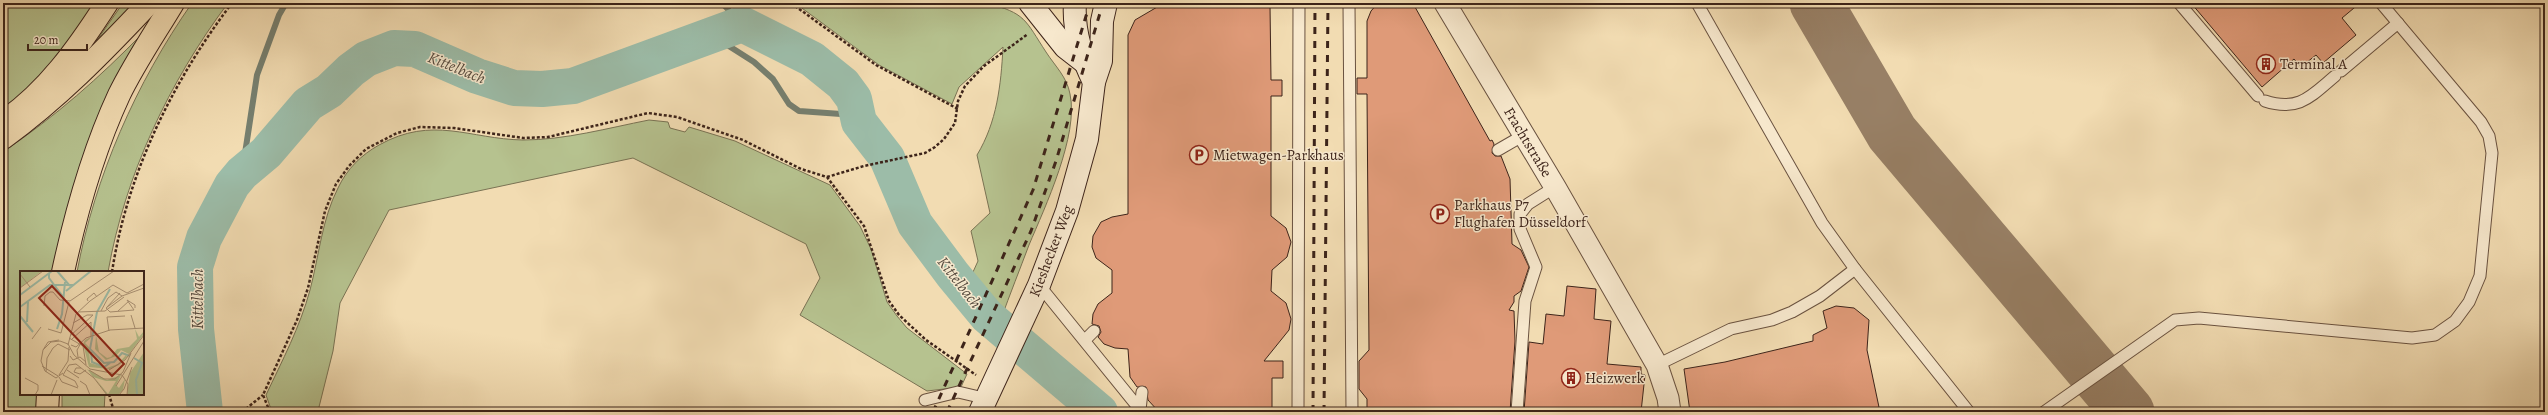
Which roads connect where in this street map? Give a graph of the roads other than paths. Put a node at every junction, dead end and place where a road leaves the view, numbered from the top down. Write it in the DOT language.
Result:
graph roads {
  1 [pos="106,3"];
  2 [pos="149,3"];
  3 [pos="173,3"];
  4 [pos="1030,3"];
  5 [pos="1075,3"];
  6 [pos="1299,3"];
  7 [pos="1349,3"];
  8 [pos="1445,3"];
  9 [pos="1697,3"];
  10 [pos="2178,3"];
  11 [pos="2382,3"];
  12 [pos="1101,9"];
  13 [pos="2398,23"];
  14 [pos="1083,61"];
  15 [pos="1094,82"];
  16 [pos="3,122"];
  17 [pos="1524,135"];
  18 [pos="3,138"];
  19 [pos="1498,150"];
  20 [pos="1555,187"];
  21 [pos="1855,269"];
  22 [pos="63,271"];
  23 [pos="1039,285"];
  24 [pos="1094,331"];
  25 [pos="1085,340"];
  26 [pos="1657,366"];
  27 [pos="1142,392"];
  28 [pos="48,395"];
  29 [pos="925,400"];
  30 [pos="988,402"];
  31 [pos="1141,411"];
  32 [pos="47,412"];
  33 [pos="1298,412"];
  34 [pos="1352,412"];
  35 [pos="1517,412"];
  36 [pos="1670,412"];
  37 [pos="1969,412"];
  38 [pos="2044,412"];
  1 -- 16 [label="highway"];
  2 -- 18 [label="highway"];
  3 -- 22 [label="highway"];
  4 -- 14 [label="street"];
  5 -- 14 [label="street"];
  6 -- 33 [label="lane"];
  7 -- 34 [label="lane"];
  8 -- 17 [label="street, Frachtstraße"];
  9 -- 21 [label="lane"];
  10 -- 13 [label="lane"];
  11 -- 13 [label="lane"];
  12 -- 15 [label="street, Kieshecker Weg"];
  13 -- 38 [label="lane"];
  14 -- 15 [label="street"];
  15 -- 23 [label="street, Kieshecker Weg"];
  17 -- 19 [label="lane"];
  17 -- 20 [label="street, Frachtstraße"];
  20 -- 26 [label="street, Frachtstraße"];
  20 -- 35 [label="lane"];
  21 -- 26 [label="lane"];
  21 -- 37 [label="lane"];
  23 -- 25 [label="lane"];
  23 -- 30 [label="street, Kieshecker Weg"];
  24 -- 25 [label="lane"];
  25 -- 31 [label="lane"];
  26 -- 36 [label="street, Frachtstraße"];
  27 -- 31 [label="lane"];
  28 -- 32 [label="highway"];
  29 -- 30 [label="lane"];
}
